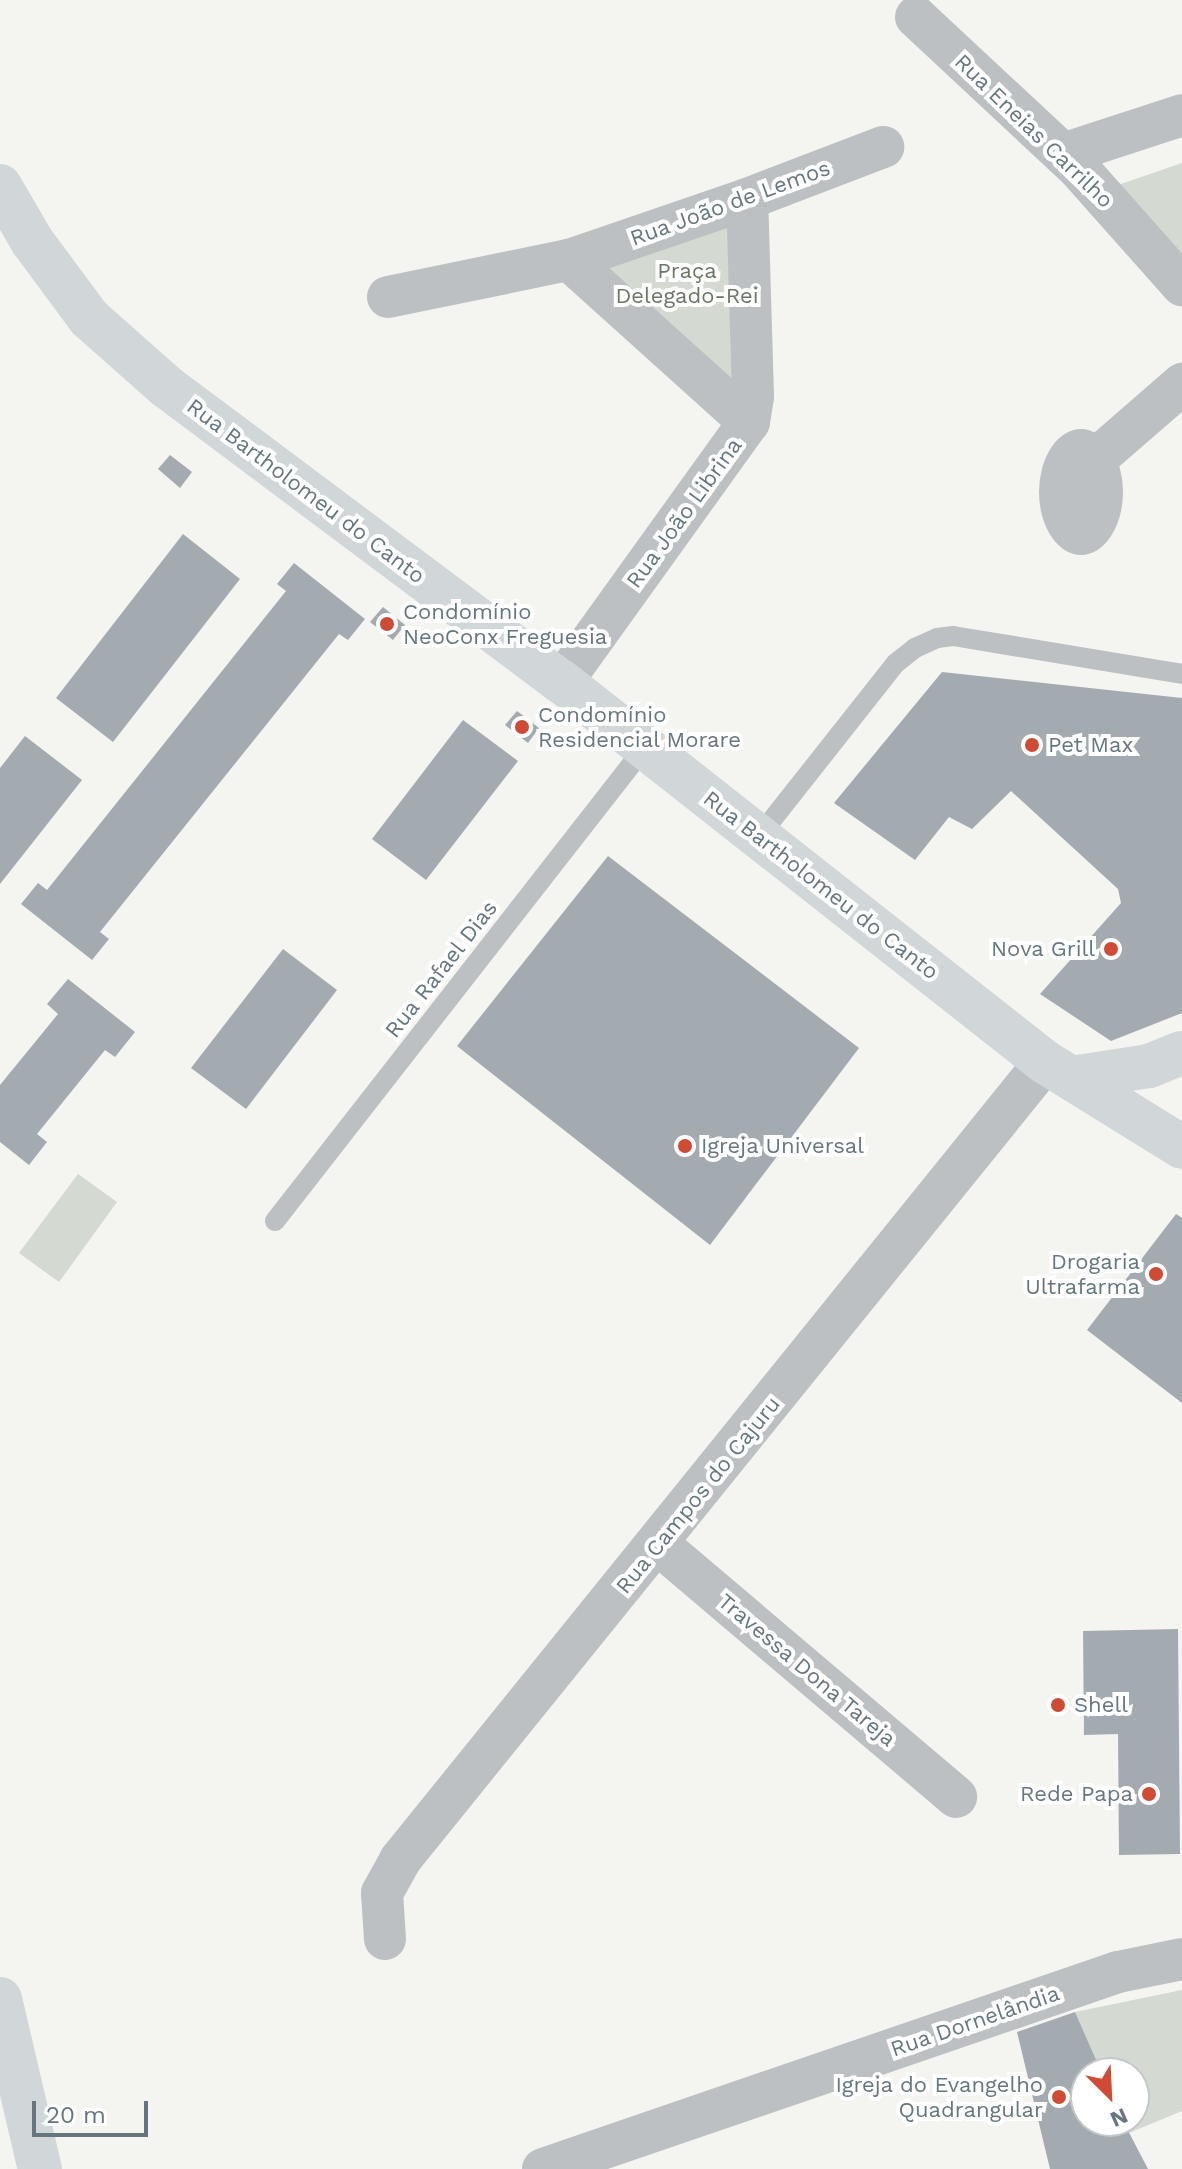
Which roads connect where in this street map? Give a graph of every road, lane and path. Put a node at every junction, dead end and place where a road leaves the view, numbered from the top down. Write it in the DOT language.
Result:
graph roads {
  1 [pos="916,17"];
  2 [pos="1182,115"];
  3 [pos="883,147"];
  4 [pos="1071,161"];
  5 [pos="0,186"];
  6 [pos="747,199"];
  7 [pos="569,260"];
  8 [pos="1182,285"];
  9 [pos="388,297"];
  10 [pos="1182,384"];
  11 [pos="749,422"];
  12 [pos="1097,458"];
  13 [pos="1182,674"];
  14 [pos="562,682"];
  15 [pos="645,747"];
  16 [pos="760,835"];
  17 [pos="1182,1053"];
  18 [pos="1059,1070"];
  19 [pos="1182,1147"];
  20 [pos="275,1221"];
  21 [pos="658,1544"];
  22 [pos="956,1797"];
  23 [pos="385,1939"];
  24 [pos="1182,1959"];
  25 [pos="0,1999"];
  26 [pos="40,2169"];
  27 [pos="543,2169"];
  1 -- 4 [label="street, Rua Eneias Carrilho"];
  2 -- 4 [label="street"];
  3 -- 6 [label="street, Rua João de Lemos"];
  4 -- 8 [label="street, Rua Eneias Carrilho"];
  5 -- 14 [label="main road, Rua Bartholomeu do Canto"];
  6 -- 7 [label="street, Rua João de Lemos"];
  6 -- 11 [label="street, Rua João Librina"];
  7 -- 9 [label="street, Rua João de Lemos"];
  7 -- 11 [label="street, Rua João Librina"];
  10 -- 12 [label="street"];
  11 -- 14 [label="street, Rua João Librina"];
  13 -- 16 [label="lane"];
  14 -- 15 [label="main road, Rua Bartholomeu do Canto"];
  15 -- 16 [label="main road, Rua Bartholomeu do Canto"];
  15 -- 20 [label="lane, Rua Rafael Dias"];
  16 -- 18 [label="main road, Rua Bartholomeu do Canto"];
  17 -- 18 [label="main road"];
  18 -- 19 [label="main road, Rua Bartholomeu do Canto"];
  18 -- 21 [label="street, Rua Campos do Cajuru"];
  21 -- 22 [label="street, Travessa Dona Tareja"];
  21 -- 23 [label="street, Rua Campos do Cajuru"];
  24 -- 27 [label="street, Rua Dornelândia"];
  25 -- 26 [label="main road"];
}
